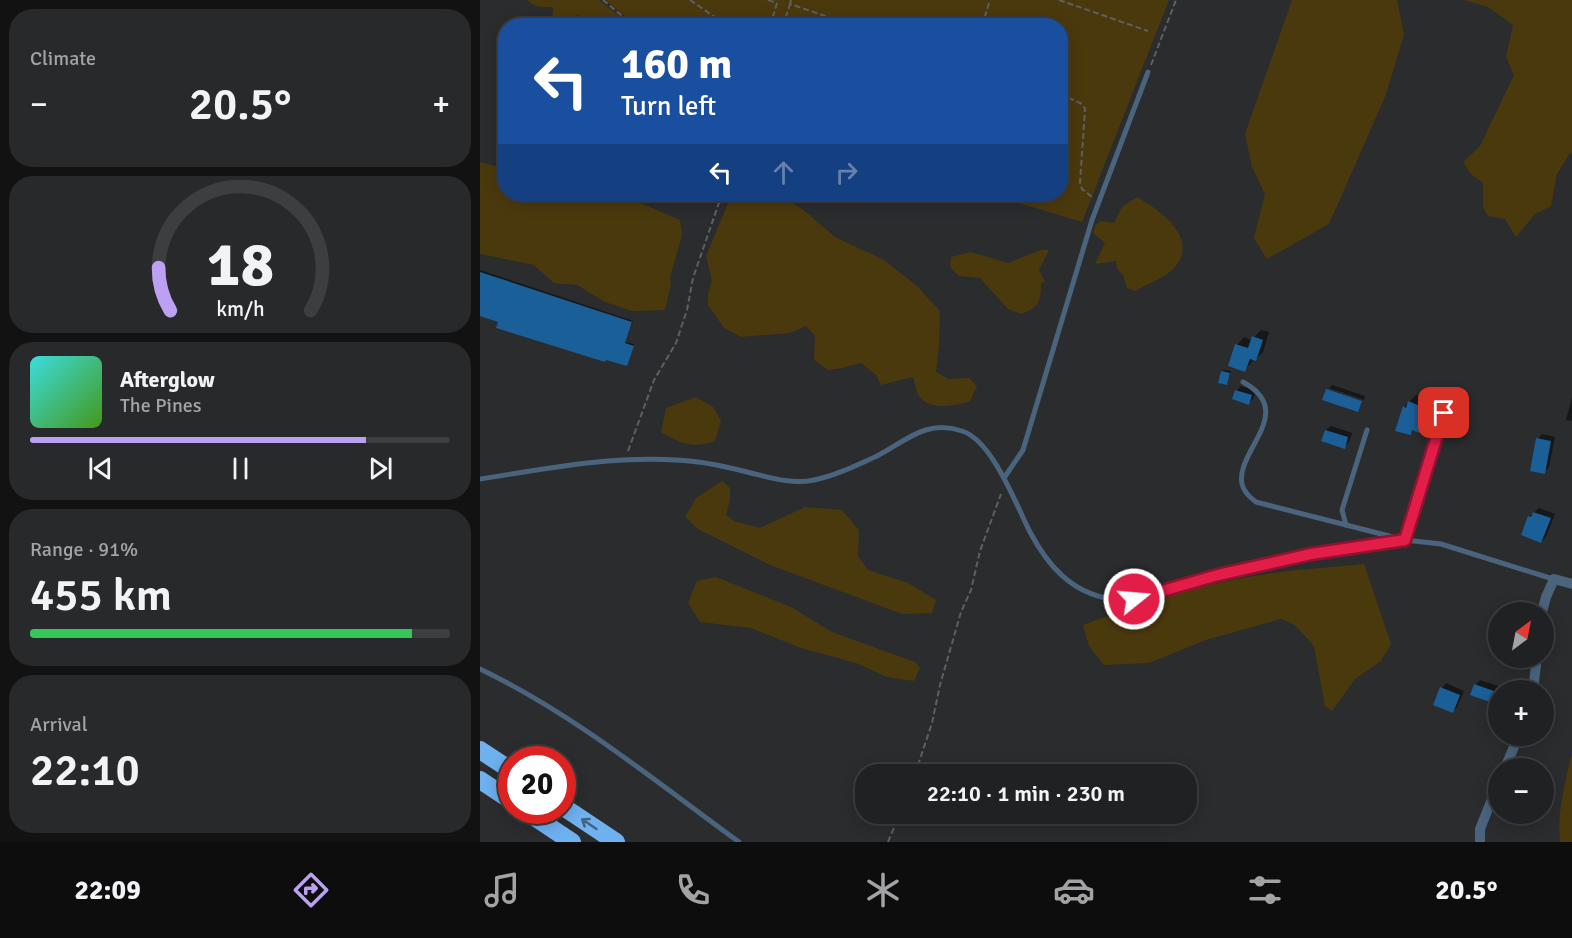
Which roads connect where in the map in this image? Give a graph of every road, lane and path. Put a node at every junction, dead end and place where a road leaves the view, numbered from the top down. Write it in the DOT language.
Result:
graph roads {
  1 [pos="603,0"];
  2 [pos="690,0"];
  3 [pos="768,0"];
  4 [pos="990,0"];
  5 [pos="1059,0"];
  6 [pos="1176,0"];
  7 [pos="778,1"];
  8 [pos="1068,1"];
  9 [pos="791,2"];
  10 [pos="624,18"];
  11 [pos="716,18"];
  12 [pos="773,18"];
  13 [pos="786,18"];
  14 [pos="834,18"];
  15 [pos="984,18"];
  16 [pos="1148,31"];
  17 [pos="1148,72"];
  18 [pos="1068,98"];
  19 [pos="720,201"];
  20 [pos="1099,201"];
  21 [pos="1243,381"];
  22 [pos="1444,413"];
  23 [pos="1367,430"];
  24 [pos="624,459"];
  25 [pos="1004,478"];
  26 [pos="480,479"];
  27 [pos="1346,525"];
  28 [pos="1405,540"];
  29 [pos="1554,579"];
  30 [pos="1572,584"];
  31 [pos="1545,602"];
  32 [pos="480,669"];
  33 [pos="480,750"];
  34 [pos="498,762"];
  35 [pos="918,764"];
  36 [pos="480,780"];
  37 [pos="498,792"];
  38 [pos="1488,809"];
  39 [pos="576,815"];
  40 [pos="545,824"];
  41 [pos="895,824"];
  42 [pos="572,842"];
  43 [pos="616,842"];
  44 [pos="739,842"];
  45 [pos="888,842"];
  46 [pos="1480,842"];
  1 -- 10 [label="path"];
  2 -- 11 [label="path"];
  3 -- 7 [label="path"];
  4 -- 15 [label="path"];
  5 -- 8 [label="path"];
  6 -- 17 [label="path"];
  7 -- 12 [label="path"];
  8 -- 16 [label="path"];
  9 -- 13 [label="path"];
  9 -- 14 [label="path"];
  17 -- 20 [label="lane"];
  18 -- 20 [label="path"];
  19 -- 24 [label="path"];
  20 -- 25 [label="lane"];
  21 -- 27 [label="lane"];
  22 -- 28 [label="lane"];
  23 -- 27 [label="lane"];
  24 -- 25 [label="lane"];
  24 -- 26 [label="lane"];
  25 -- 28 [label="lane"];
  25 -- 35 [label="path"];
  27 -- 28 [label="lane"];
  28 -- 29 [label="lane"];
  29 -- 30 [label="street"];
  29 -- 31 [label="street"];
  32 -- 44 [label="lane"];
  33 -- 34 [label="highway"];
  36 -- 37 [label="highway"];
  38 -- 46 [label="street"];
  43 -- 39 [label="highway, one-way"];
  40 -- 42 [label="highway"];
  41 -- 45 [label="path"];
}
